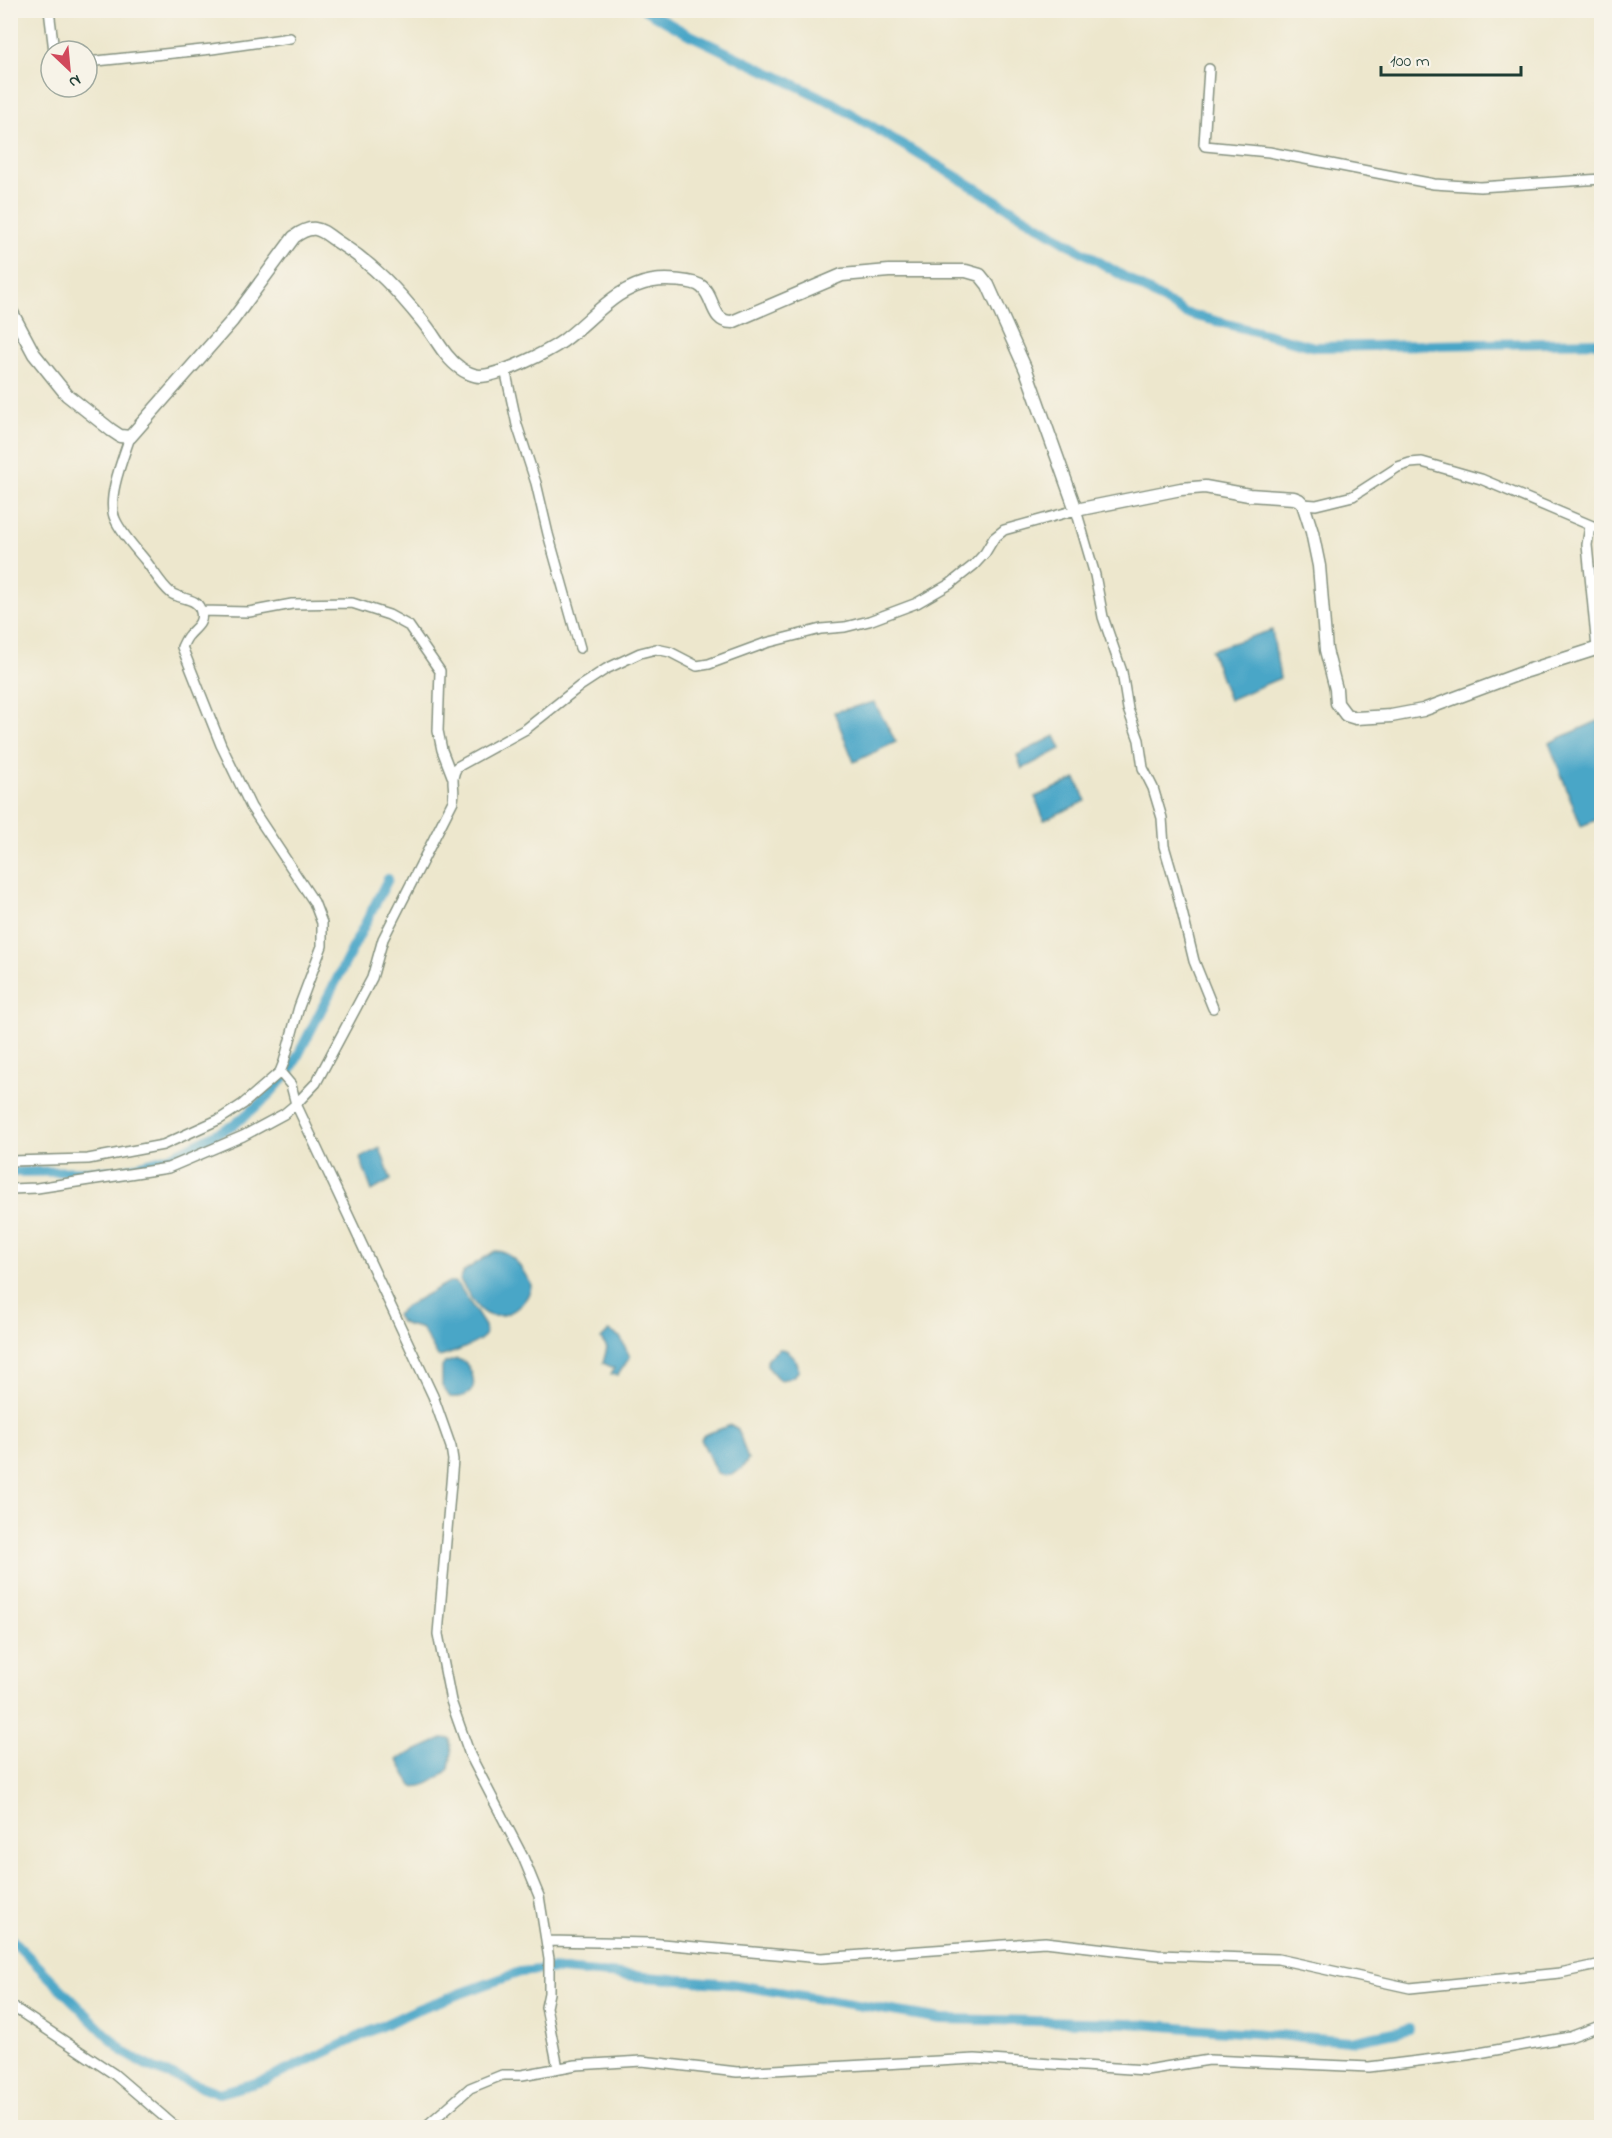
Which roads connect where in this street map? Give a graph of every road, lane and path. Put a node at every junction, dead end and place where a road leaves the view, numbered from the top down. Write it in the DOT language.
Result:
graph roads {
  1 [pos="49,10"];
  2 [pos="290,38"];
  3 [pos="53,39"];
  4 [pos="99,61"];
  5 [pos="1209,69"];
  6 [pos="1602,179"];
  7 [pos="10,309"];
  8 [pos="505,369"];
  9 [pos="130,437"];
  10 [pos="1303,504"];
  11 [pos="1076,510"];
  12 [pos="1590,526"];
  13 [pos="1602,530"];
  14 [pos="201,611"];
  15 [pos="580,648"];
  16 [pos="1599,648"];
  17 [pos="452,776"];
  18 [pos="1213,1008"];
  19 [pos="281,1073"];
  20 [pos="296,1104"];
  21 [pos="10,1161"];
  22 [pos="10,1189"];
  23 [pos="547,1941"];
  24 [pos="1602,1964"];
  25 [pos="10,2005"];
  26 [pos="1602,2025"];
  27 [pos="558,2068"];
  28 [pos="177,2127"];
  29 [pos="424,2127"];
  1 -- 3 [label="street"];
  2 -- 4 [label="street"];
  5 -- 6 [label="street"];
  7 -- 9 [label="main road"];
  8 -- 9 [label="main road"];
  8 -- 11 [label="main road"];
  8 -- 15 [label="street"];
  9 -- 14 [label="street"];
  10 -- 11 [label="main road"];
  10 -- 12 [label="street"];
  10 -- 16 [label="main road"];
  11 -- 17 [label="street"];
  11 -- 18 [label="street"];
  12 -- 13 [label="street"];
  12 -- 16 [label="street"];
  14 -- 17 [label="street"];
  14 -- 19 [label="street"];
  17 -- 20 [label="street"];
  19 -- 20 [label="street"];
  19 -- 21 [label="street"];
  20 -- 22 [label="street"];
  20 -- 23 [label="street"];
  23 -- 24 [label="street"];
  23 -- 27 [label="street"];
  25 -- 28 [label="street"];
  26 -- 27 [label="street"];
  27 -- 29 [label="street"];
}
